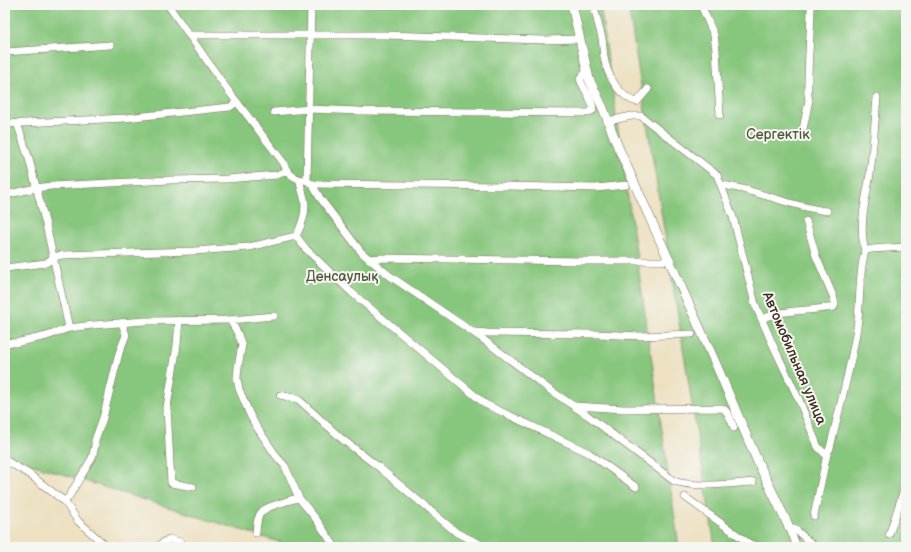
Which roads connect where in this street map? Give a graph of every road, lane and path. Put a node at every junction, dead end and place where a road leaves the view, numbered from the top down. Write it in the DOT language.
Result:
graph roads {
  1 [pos="168,5"];
  2 [pos="311,5"];
  3 [pos="572,5"];
  4 [pos="594,5"];
  5 [pos="701,5"];
  6 [pos="811,5"];
  7 [pos="189,35"];
  8 [pos="311,36"];
  9 [pos="580,39"];
  10 [pos="110,45"];
  11 [pos="5,52"];
  12 [pos="587,71"];
  13 [pos="648,89"];
  14 [pos="877,97"];
  15 [pos="237,102"];
  16 [pos="310,109"];
  17 [pos="274,112"];
  18 [pos="720,115"];
  19 [pos="608,121"];
  20 [pos="17,123"];
  21 [pos="5,124"];
  22 [pos="802,134"];
  23 [pos="287,171"];
  24 [pos="306,182"];
  25 [pos="721,182"];
  26 [pos="626,185"];
  27 [pos="36,188"];
  28 [pos="5,195"];
  29 [pos="827,211"];
  30 [pos="806,221"];
  31 [pos="296,236"];
  32 [pos="906,247"];
  33 [pos="865,251"];
  34 [pos="54,257"];
  35 [pos="369,259"];
  36 [pos="670,260"];
  37 [pos="5,268"];
  38 [pos="274,316"];
  39 [pos="178,320"];
  40 [pos="230,320"];
  41 [pos="762,320"];
  42 [pos="122,323"];
  43 [pos="69,328"];
  44 [pos="472,332"];
  45 [pos="692,334"];
  46 [pos="5,342"];
  47 [pos="280,395"];
  48 [pos="573,406"];
  49 [pos="734,428"];
  50 [pos="824,453"];
  51 [pos="5,460"];
  52 [pos="753,482"];
  53 [pos="636,486"];
  54 [pos="194,487"];
  55 [pos="906,488"];
  56 [pos="685,497"];
  57 [pos="299,498"];
  58 [pos="64,501"];
  59 [pos="814,516"];
  60 [pos="789,527"];
  61 [pos="256,533"];
  62 [pos="889,534"];
  63 [pos="107,547"];
  64 [pos="159,547"];
  65 [pos="183,547"];
  66 [pos="335,547"];
  67 [pos="486,547"];
  68 [pos="754,547"];
  69 [pos="796,547"];
  70 [pos="815,547"];
  1 -- 7 [label="street"];
  2 -- 8 [label="street"];
  3 -- 9 [label="street"];
  4 -- 13 [label="street"];
  5 -- 18 [label="street"];
  6 -- 22 [label="street"];
  7 -- 8 [label="street"];
  7 -- 15 [label="street"];
  8 -- 9 [label="street"];
  8 -- 16 [label="street"];
  9 -- 12 [label="street"];
  10 -- 11 [label="street"];
  12 -- 16 [label="street"];
  12 -- 19 [label="street"];
  14 -- 33 [label="street"];
  15 -- 20 [label="street"];
  15 -- 23 [label="street"];
  16 -- 17 [label="street"];
  16 -- 24 [label="street"];
  19 -- 25 [label="street"];
  19 -- 36 [label="street"];
  20 -- 21 [label="street"];
  20 -- 27 [label="street"];
  23 -- 24 [label="street"];
  23 -- 27 [label="street"];
  24 -- 26 [label="street"];
  24 -- 31 [label="street"];
  24 -- 35 [label="street"];
  25 -- 29 [label="street"];
  25 -- 41 [label="street, Автомобильная улица"];
  27 -- 28 [label="street"];
  27 -- 34 [label="street"];
  30 -- 41 [label="street"];
  31 -- 34 [label="street"];
  31 -- 53 [label="street"];
  32 -- 33 [label="street"];
  33 -- 50 [label="street"];
  34 -- 37 [label="street"];
  34 -- 43 [label="street"];
  35 -- 36 [label="street"];
  35 -- 44 [label="street"];
  36 -- 60 [label="street"];
  38 -- 40 [label="street"];
  39 -- 40 [label="street"];
  39 -- 42 [label="street"];
  39 -- 54 [label="street"];
  40 -- 57 [label="street"];
  41 -- 50 [label="street, Автомобильная улица"];
  42 -- 43 [label="street"];
  42 -- 58 [label="street"];
  43 -- 46 [label="street"];
  44 -- 45 [label="street"];
  44 -- 48 [label="street"];
  47 -- 67 [label="street"];
  48 -- 49 [label="street"];
  48 -- 52 [label="street"];
  50 -- 59 [label="street"];
  51 -- 58 [label="street"];
  55 -- 62 [label="street"];
  56 -- 68 [label="street"];
  57 -- 61 [label="street"];
  57 -- 66 [label="street"];
  58 -- 63 [label="street"];
  60 -- 69 [label="street"];
  60 -- 70 [label="street"];
  64 -- 65 [label="street"];
}
